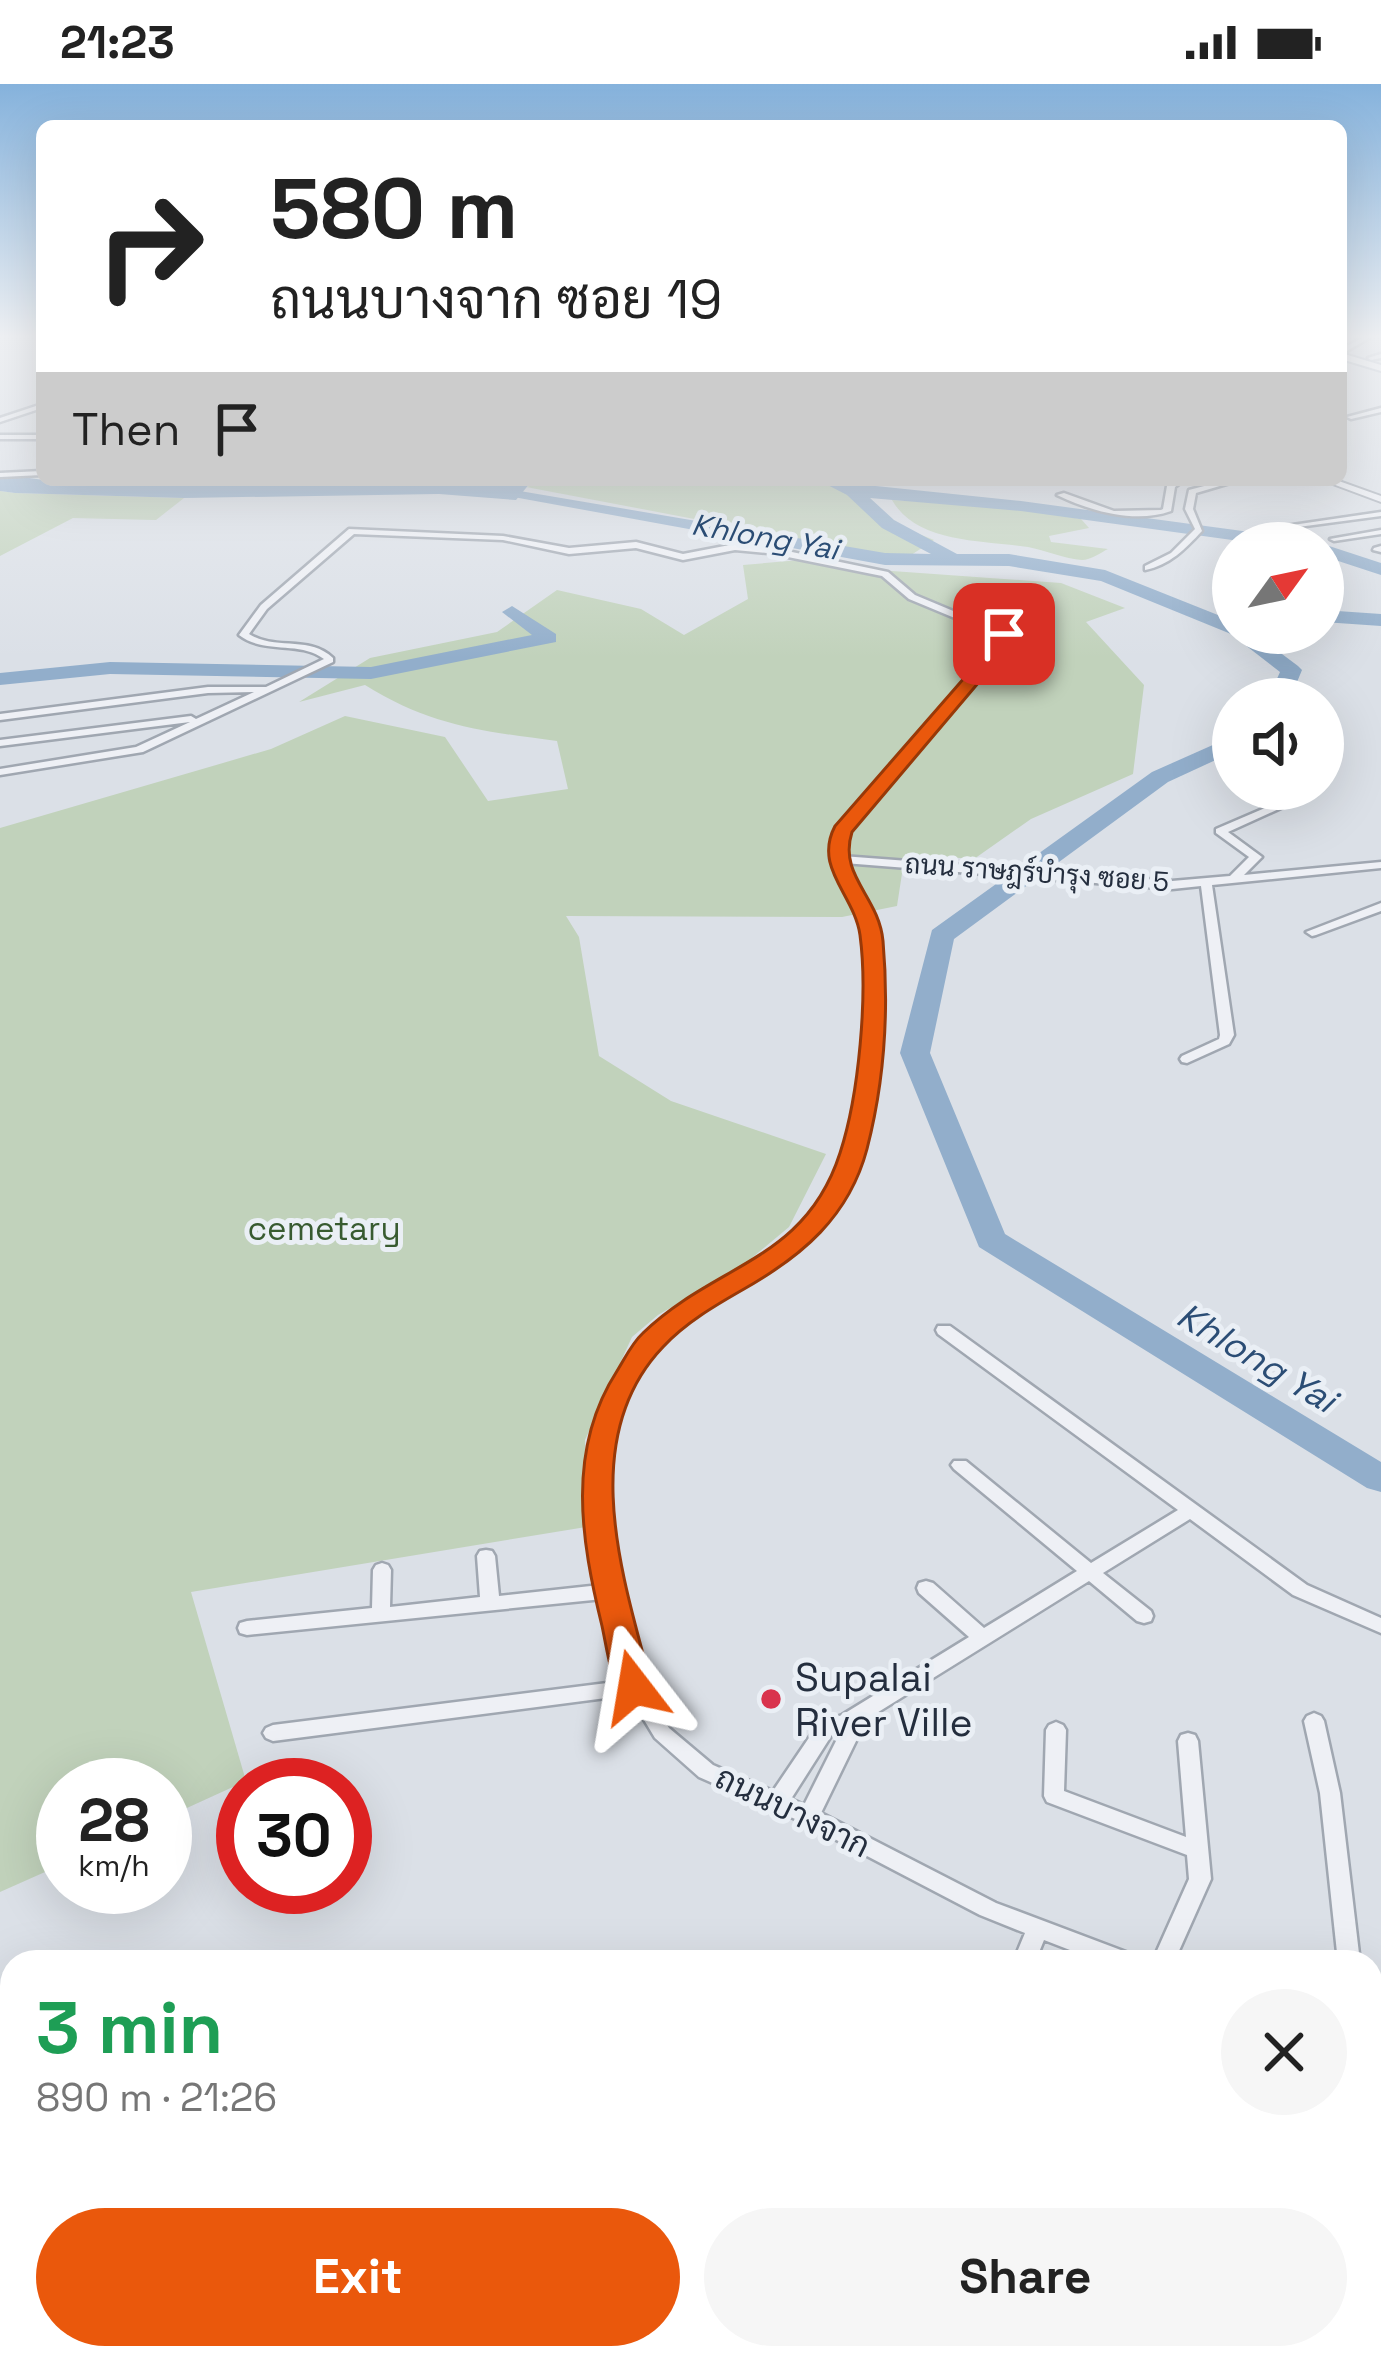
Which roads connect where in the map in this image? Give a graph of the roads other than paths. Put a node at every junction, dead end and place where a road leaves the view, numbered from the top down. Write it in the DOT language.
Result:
graph roads {
  1 [pos="36,473"];
  2 [pos="0,475"];
  3 [pos="1171,486"];
  4 [pos="1212,486"];
  5 [pos="1344,486"];
  6 [pos="1061,495"];
  7 [pos="1381,499"];
  8 [pos="1381,514"];
  9 [pos="1321,522"];
  10 [pos="1381,532"];
  11 [pos="1344,538"];
  12 [pos="1148,568"];
  13 [pos="267,689"];
  14 [pos="0,717"];
  15 [pos="206,718"];
  16 [pos="0,743"];
  17 [pos="0,772"];
  18 [pos="1268,810"];
  19 [pos="836,859"];
  20 [pos="1381,865"];
  21 [pos="1235,877"];
  22 [pos="1206,881"];
  23 [pos="1381,907"];
  24 [pos="1312,932"];
  25 [pos="1187,1059"];
  26 [pos="944,1330"];
  27 [pos="960,1465"];
  28 [pos="1190,1511"];
  29 [pos="486,1556"];
  30 [pos="382,1570"];
  31 [pos="1091,1571"];
  32 [pos="926,1588"];
  33 [pos="611,1591"];
  34 [pos="490,1603"];
  35 [pos="381,1613"];
  36 [pos="1144,1616"];
  37 [pos="1381,1626"];
  38 [pos="247,1628"];
  39 [pos="981,1637"];
  40 [pos="634,1687"];
  41 [pos="849,1720"];
  42 [pos="1315,1721"];
  43 [pos="1056,1730"];
  44 [pos="273,1733"];
  45 [pos="1188,1741"];
  46 [pos="777,1802"];
  47 [pos="809,1816"];
  48 [pos="1197,1850"];
  49 [pos="1038,1927"];
  50 [pos="1029,1950"];
  51 [pos="1096,1950"];
  52 [pos="1168,1950"];
  53 [pos="1348,1950"];
  1 -- 2 [label="street"];
  3 -- 6 [label="street"];
  4 -- 12 [label="street"];
  5 -- 7 [label="street"];
  8 -- 9 [label="street"];
  10 -- 11 [label="street"];
  13 -- 14 [label="street"];
  13 -- 15 [label="street"];
  13 -- 19 [label="street"];
  15 -- 16 [label="street"];
  15 -- 17 [label="street"];
  18 -- 21 [label="street"];
  19 -- 22 [label="street, ถนน ราษฎร์บำรุง ซอย 5"];
  19 -- 33 [label="street, ถนนบางจาก"];
  20 -- 21 [label="street, ถนน ราษฎร์บำรุง ซอย 5"];
  21 -- 22 [label="street, ถนน ราษฎร์บำรุง ซอย 5"];
  22 -- 25 [label="street"];
  23 -- 24 [label="street"];
  26 -- 28 [label="street"];
  27 -- 31 [label="street"];
  28 -- 31 [label="street"];
  28 -- 37 [label="street"];
  29 -- 34 [label="street"];
  30 -- 35 [label="street"];
  31 -- 36 [label="street"];
  31 -- 39 [label="street"];
  32 -- 39 [label="street"];
  33 -- 34 [label="street"];
  33 -- 40 [label="street, ถนนบางจาก"];
  34 -- 35 [label="street"];
  35 -- 38 [label="street"];
  39 -- 41 [label="street"];
  40 -- 44 [label="street"];
  40 -- 46 [label="street, ถนนบางจาก"];
  41 -- 46 [label="street"];
  41 -- 47 [label="street"];
  42 -- 53 [label="street"];
  43 -- 48 [label="street"];
  45 -- 48 [label="street"];
  46 -- 47 [label="street, ถนนบางจาก"];
  47 -- 49 [label="street, ถนนบางจาก"];
  48 -- 52 [label="street"];
  49 -- 50 [label="street"];
  49 -- 51 [label="street, ถนนบางจาก"];
}
